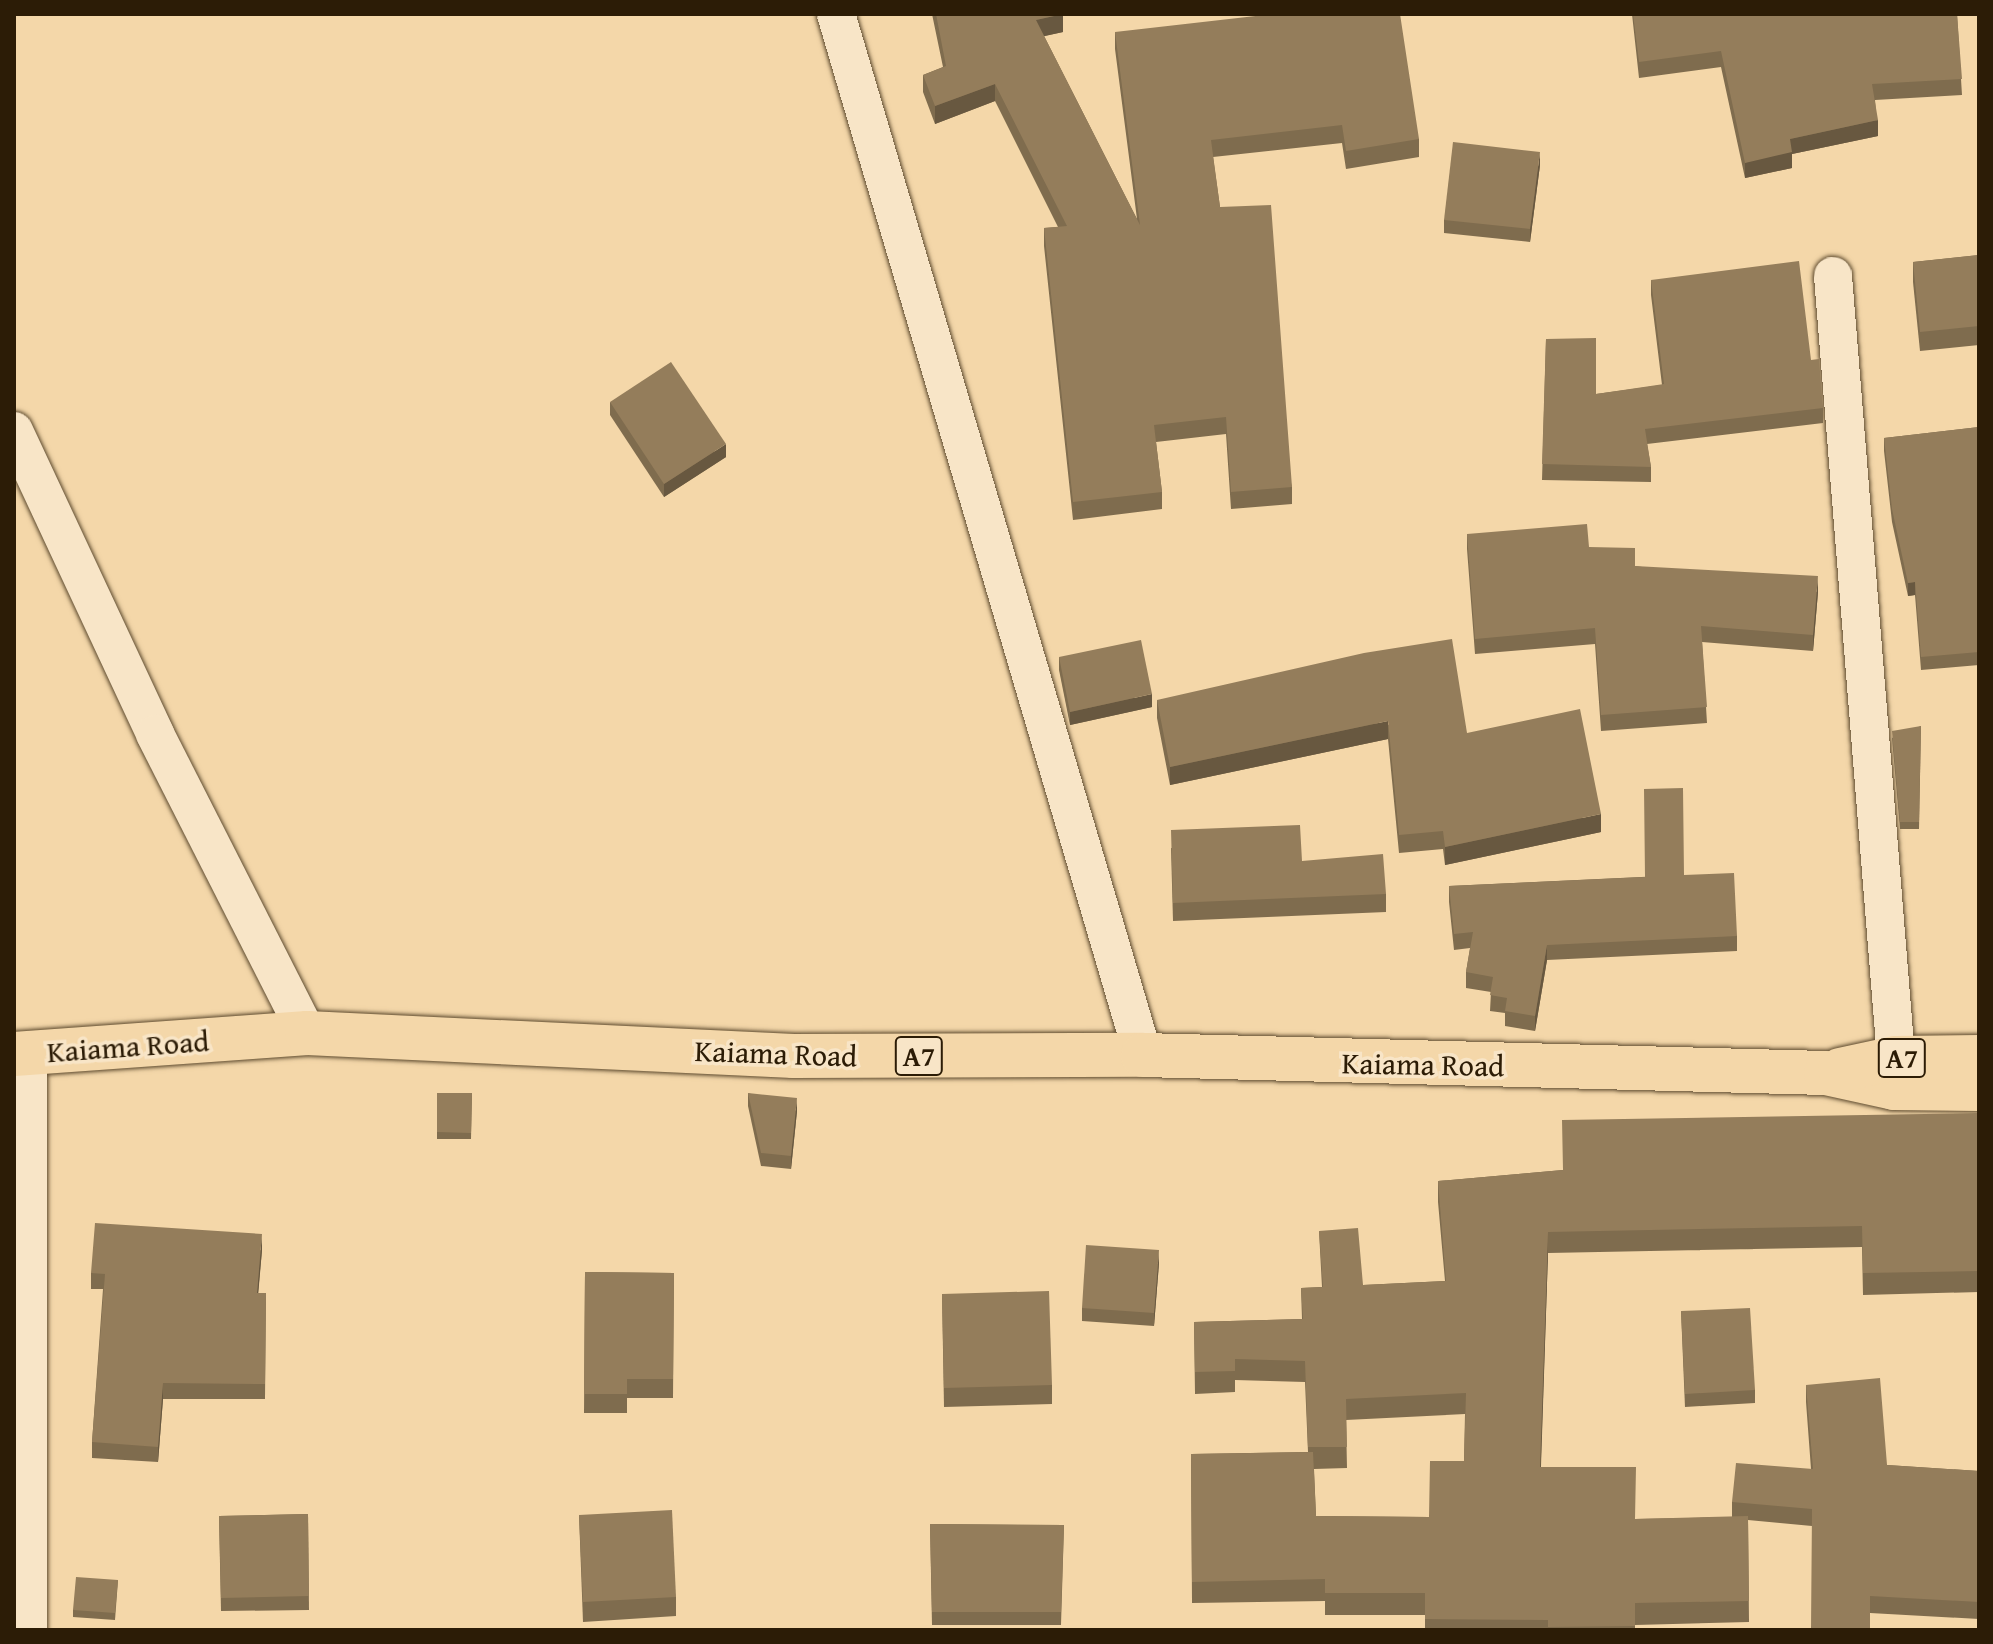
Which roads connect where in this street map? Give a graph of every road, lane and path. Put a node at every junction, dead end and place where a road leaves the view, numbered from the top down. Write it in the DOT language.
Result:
graph roads {
  1 [pos="836,14"];
  2 [pos="1833,276"];
  3 [pos="14,431"];
  4 [pos="307,1033"];
  5 [pos="21,1054"];
  6 [pos="1143,1055"];
  7 [pos="1979,1057"];
  8 [pos="1896,1058"];
  9 [pos="1826,1073"];
  10 [pos="1979,1089"];
  11 [pos="28,1630"];
  1 -- 6 [label="street"];
  2 -- 8 [label="street"];
  3 -- 4 [label="street"];
  4 -- 5 [label="highway, Kaiama Road / A7"];
  4 -- 6 [label="highway, Kaiama Road / A7"];
  5 -- 11 [label="street"];
  6 -- 9 [label="highway, Kaiama Road / A7"];
  7 -- 8 [label="highway, Kaiama Road / A7"];
  8 -- 9 [label="highway, Kaiama Road / A7"];
  9 -- 10 [label="highway, Kaiama Road / A7"];
}
